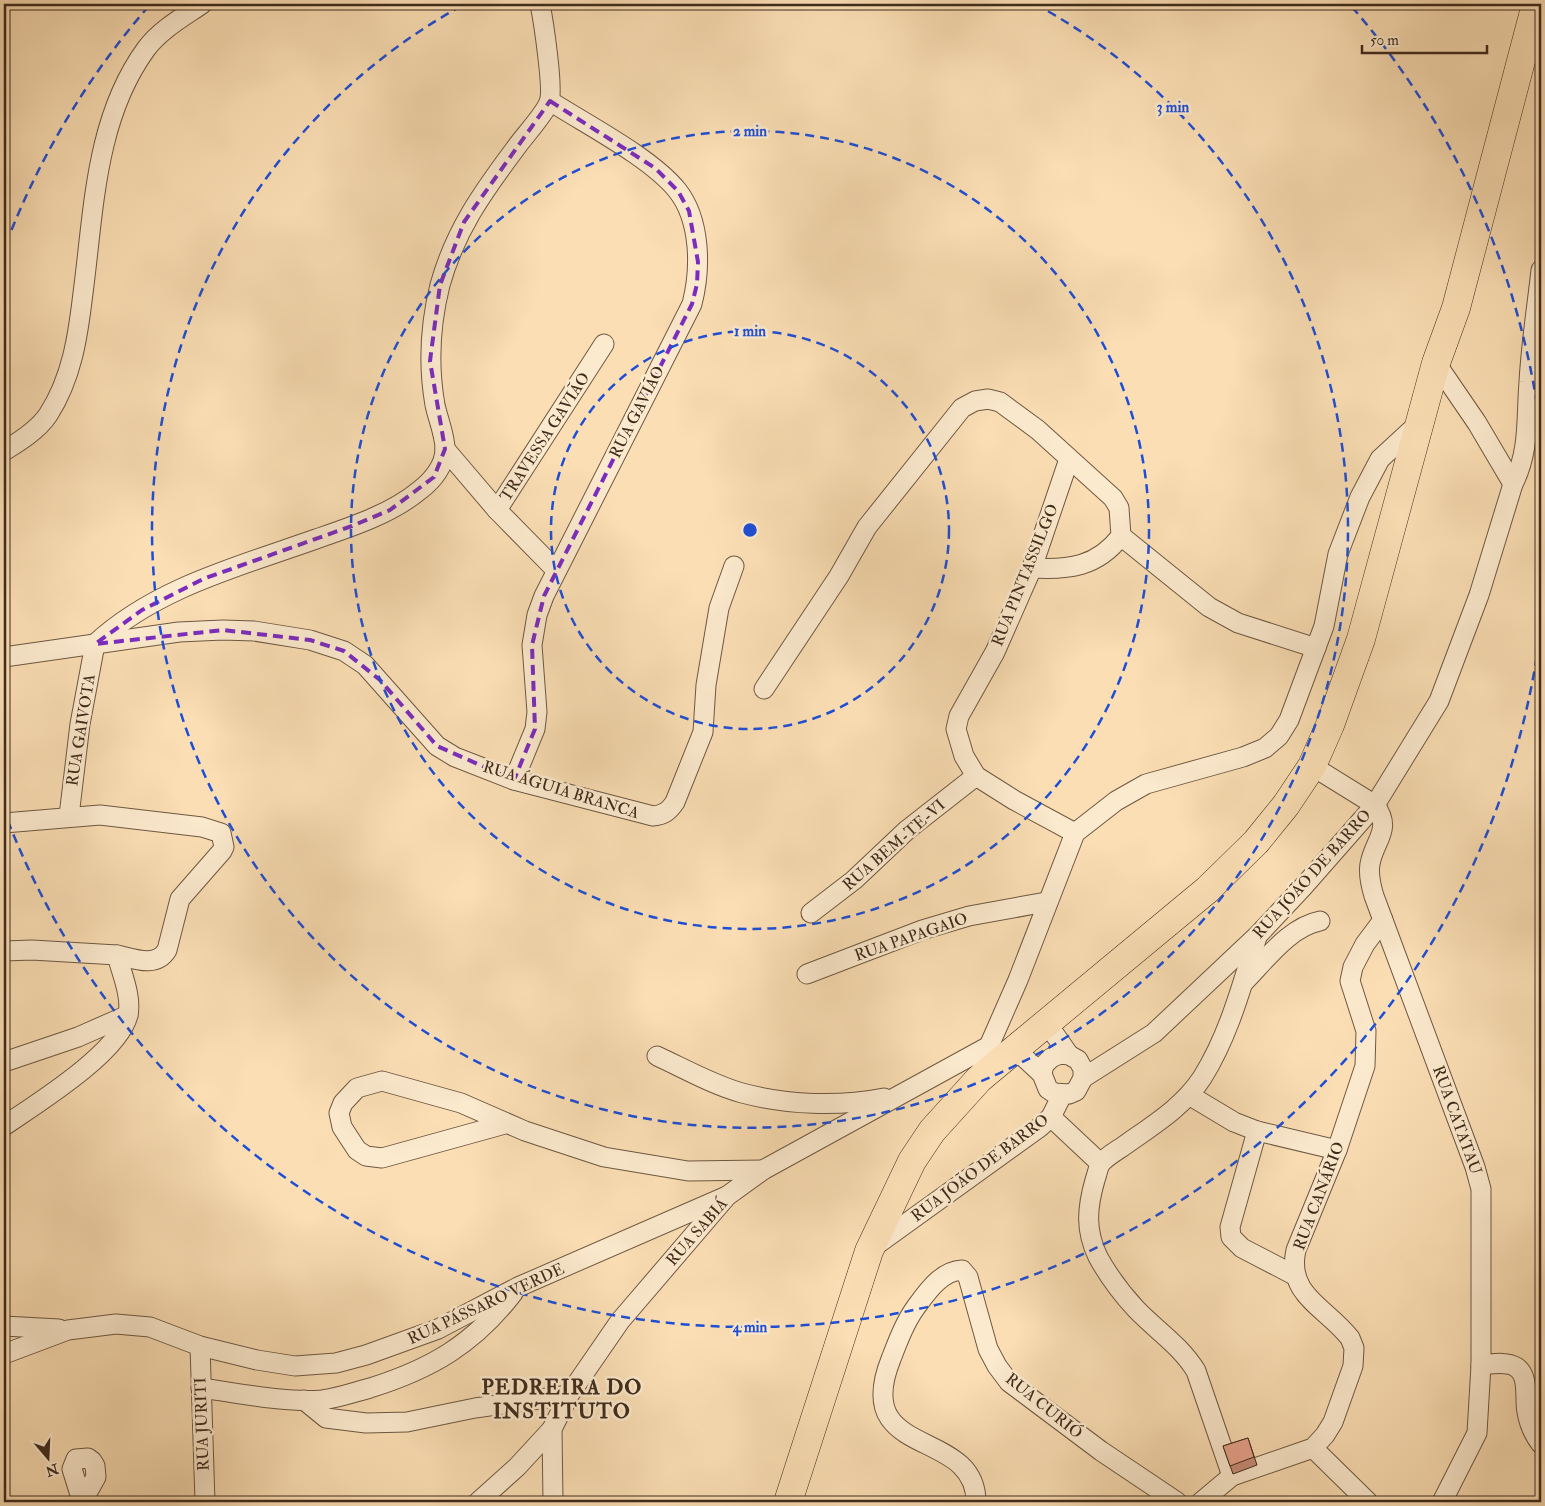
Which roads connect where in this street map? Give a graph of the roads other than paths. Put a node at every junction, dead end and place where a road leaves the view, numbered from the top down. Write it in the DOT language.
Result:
graph roads {
  1 [pos="202,4"];
  2 [pos="540,4"];
  3 [pos="1536,4"];
  4 [pos="550,101"];
  5 [pos="1541,270"];
  6 [pos="604,344"];
  7 [pos="1436,362"];
  8 [pos="1535,378"];
  9 [pos="1420,422"];
  10 [pos="445,449"];
  11 [pos="4,451"];
  12 [pos="1069,459"];
  13 [pos="1513,484"];
  14 [pos="498,510"];
  15 [pos="1121,536"];
  16 [pos="734,566"];
  17 [pos="1032,568"];
  18 [pos="556,569"];
  19 [pos="95,644"];
  20 [pos="1316,648"];
  21 [pos="4,657"];
  22 [pos="764,689"];
  23 [pos="1312,766"];
  24 [pos="976,776"];
  25 [pos="514,780"];
  26 [pos="1375,805"];
  27 [pos="69,816"];
  28 [pos="4,823"];
  29 [pos="1075,833"];
  30 [pos="1046,902"];
  31 [pos="811,913"];
  32 [pos="1383,920"];
  33 [pos="1320,921"];
  34 [pos="1257,936"];
  35 [pos="4,951"];
  36 [pos="117,955"];
  37 [pos="807,974"];
  38 [pos="1243,982"];
  39 [pos="128,1015"];
  40 [pos="1046,1022"];
  41 [pos="1002,1047"];
  42 [pos="1069,1055"];
  43 [pos="658,1056"];
  44 [pos="4,1062"];
  45 [pos="1042,1074"];
  46 [pos="1083,1078"];
  47 [pos="902,1094"];
  48 [pos="1062,1095"];
  49 [pos="1189,1095"];
  50 [pos="1051,1117"];
  51 [pos="505,1124"];
  52 [pos="4,1126"];
  53 [pos="1257,1131"];
  54 [pos="1337,1150"];
  55 [pos="1100,1163"];
  56 [pos="763,1170"];
  57 [pos="727,1196"];
  58 [pos="869,1251"];
  59 [pos="1294,1276"];
  60 [pos="518,1287"];
  61 [pos="4,1326"];
  62 [pos="68,1330"];
  63 [pos="200,1346"];
  64 [pos="4,1354"];
  65 [pos="1481,1365"];
  66 [pos="201,1388"];
  67 [pos="569,1395"];
  68 [pos="304,1400"];
  69 [pos="552,1429"];
  70 [pos="1541,1444"];
  71 [pos="1313,1448"];
  72 [pos="797,1475"];
  73 [pos="1232,1476"];
  74 [pos="205,1502"];
  75 [pos="478,1502"];
  76 [pos="553,1502"];
  77 [pos="788,1502"];
  78 [pos="801,1502"];
  79 [pos="976,1502"];
  80 [pos="1177,1502"];
  81 [pos="1201,1502"];
  82 [pos="1368,1502"];
  83 [pos="1442,1502"];
  1 -- 11 [label="street"];
  2 -- 4 [label="street"];
  3 -- 7 [label="main road"];
  4 -- 10 [label="street"];
  4 -- 18 [label="street, RUA GAVIÃO"];
  5 -- 8 [label="street, RUA JOÃO DE BARRO"];
  6 -- 14 [label="street, TRAVESSA GAVIÃO"];
  7 -- 9 [label="main road"];
  7 -- 13 [label="street"];
  8 -- 13 [label="street, RUA JOÃO DE BARRO"];
  9 -- 20 [label="street"];
  9 -- 23 [label="main road"];
  10 -- 14 [label="street"];
  10 -- 19 [label="street"];
  12 -- 15 [label="street"];
  12 -- 17 [label="street, RUA PINTASSILGO"];
  12 -- 22 [label="street"];
  13 -- 26 [label="street, RUA JOÃO DE BARRO"];
  14 -- 18 [label="street, TRAVESSA GAVIÃO"];
  15 -- 17 [label="street"];
  15 -- 20 [label="street"];
  16 -- 25 [label="street, RUA ÁGUIA BRANCA"];
  17 -- 24 [label="street, RUA PINTASSILGO"];
  18 -- 25 [label="street, RUA GAVIÃO"];
  19 -- 21 [label="street, RUA ÁGUIA BRANCA"];
  19 -- 25 [label="street, RUA ÁGUIA BRANCA"];
  19 -- 27 [label="street, RUA GAIVOTA"];
  20 -- 29 [label="street"];
  23 -- 26 [label="street"];
  23 -- 40 [label="main road"];
  24 -- 29 [label="street"];
  24 -- 31 [label="street, RUA BEM-TE-VI"];
  26 -- 32 [label="street, RUA CATATAU"];
  26 -- 34 [label="street, RUA JOÃO DE BARRO"];
  27 -- 28 [label="street"];
  27 -- 36 [label="street"];
  29 -- 30 [label="street"];
  30 -- 37 [label="street, RUA PAPAGAIO"];
  30 -- 41 [label="street"];
  32 -- 54 [label="street, RUA CANÁRIO"];
  32 -- 65 [label="street, RUA CATATAU"];
  33 -- 38 [label="street"];
  34 -- 38 [label="street"];
  34 -- 46 [label="street, RUA JOÃO DE BARRO"];
  35 -- 36 [label="street"];
  36 -- 39 [label="street"];
  38 -- 49 [label="street"];
  39 -- 44 [label="street"];
  39 -- 52 [label="street"];
  40 -- 41 [label="main road"];
  40 -- 42 [label="street"];
  41 -- 45 [label="street"];
  41 -- 47 [label="street, RUA SABIÁ"];
  41 -- 58 [label="main road"];
  42 -- 45 [label="street"];
  42 -- 46 [label="street"];
  43 -- 47 [label="street"];
  45 -- 48 [label="street"];
  46 -- 48 [label="street, RUA JOÃO DE BARRO"];
  47 -- 56 [label="street, RUA SABIÁ"];
  48 -- 50 [label="street, RUA JOÃO DE BARRO"];
  49 -- 53 [label="street"];
  49 -- 55 [label="street"];
  50 -- 55 [label="street"];
  50 -- 58 [label="street, RUA JOÃO DE BARRO"];
  51 -- 51 [label="street"];
  51 -- 56 [label="street"];
  53 -- 54 [label="street"];
  53 -- 59 [label="street"];
  54 -- 59 [label="street, RUA CANÁRIO"];
  55 -- 73 [label="street"];
  56 -- 57 [label="street, RUA SABIÁ"];
  57 -- 60 [label="street, RUA PÁSSARO VERDE"];
  57 -- 67 [label="street, RUA SABIÁ"];
  58 -- 72 [label="main road"];
  59 -- 71 [label="street"];
  60 -- 63 [label="street, RUA PÁSSARO VERDE"];
  60 -- 68 [label="street"];
  61 -- 62 [label="street"];
  62 -- 63 [label="street, RUA PÁSSARO VERDE"];
  62 -- 64 [label="street, RUA PÁSSARO VERDE"];
  63 -- 66 [label="street, RUA JURITI"];
  65 -- 70 [label="street"];
  65 -- 83 [label="street, RUA CATATAU"];
  66 -- 68 [label="street"];
  66 -- 74 [label="street, RUA JURITI"];
  67 -- 68 [label="street"];
  67 -- 69 [label="street, RUA SABIÁ"];
  69 -- 75 [label="street"];
  69 -- 76 [label="street, RUA SABIÁ"];
  71 -- 73 [label="street"];
  71 -- 82 [label="street"];
  72 -- 77 [label="main road"];
  72 -- 78 [label="street"];
  73 -- 81 [label="street"];
  79 -- 80 [label="street, RUA CURIÓ"];
}
